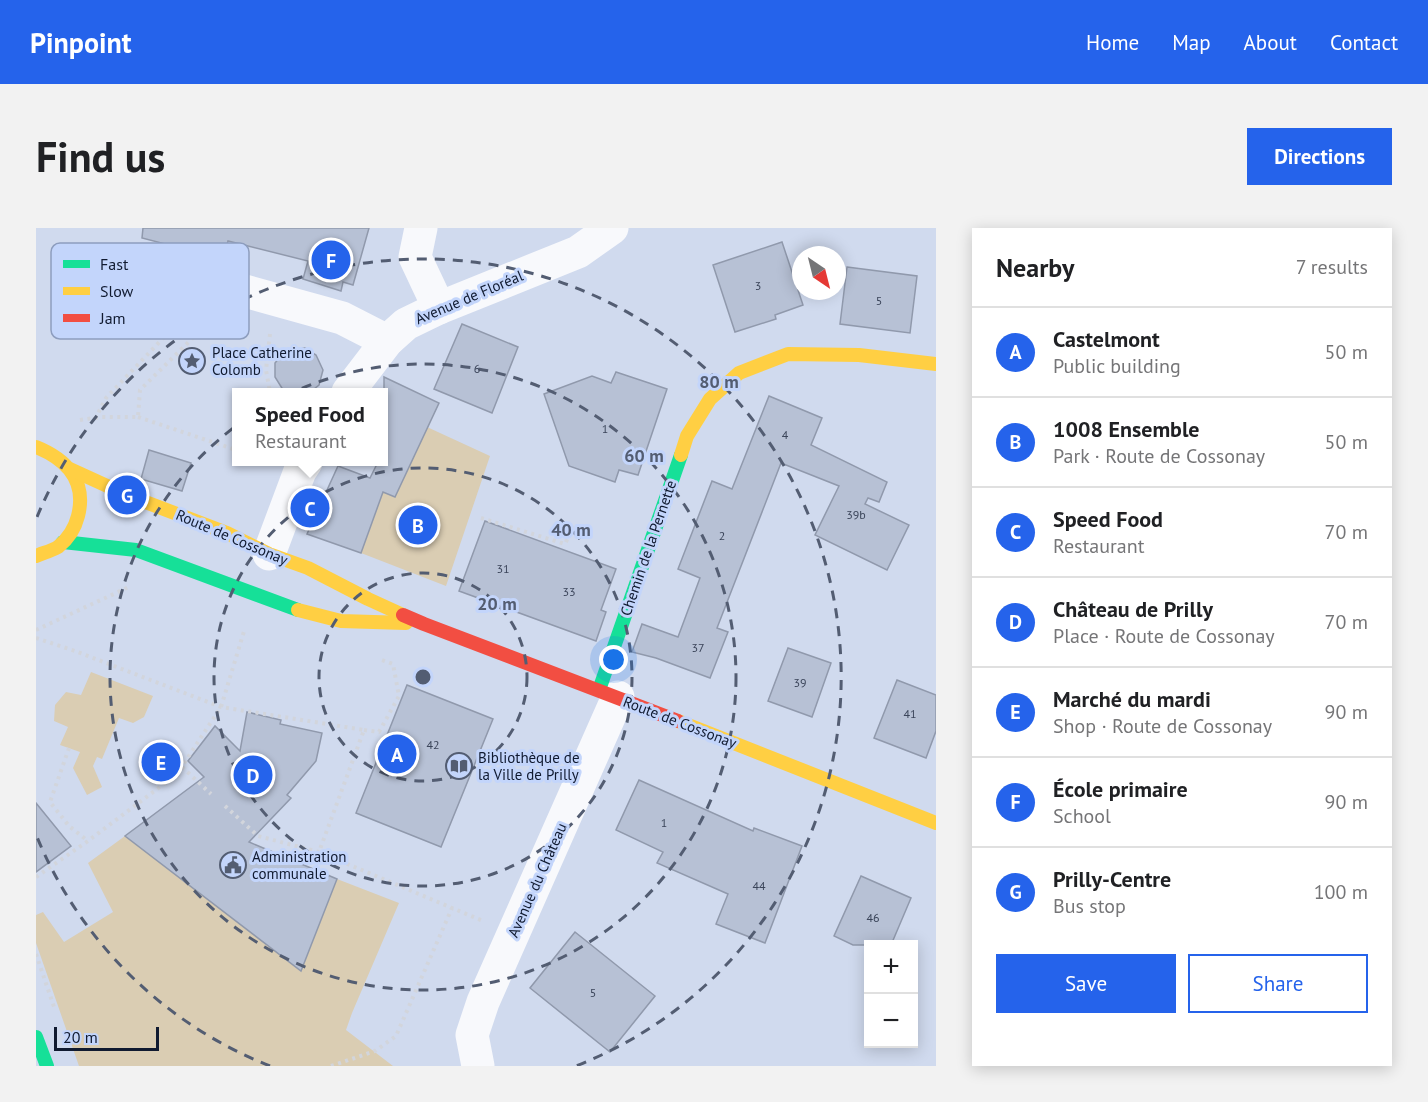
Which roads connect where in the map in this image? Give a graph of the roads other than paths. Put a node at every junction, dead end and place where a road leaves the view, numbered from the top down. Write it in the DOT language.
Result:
graph roads {
  1 [pos="421,228"];
  2 [pos="612,228"];
  3 [pos="249,292"];
  4 [pos="439,308"];
  5 [pos="387,340"];
  6 [pos="936,364"];
  7 [pos="352,388"];
  8 [pos="36,447"];
  9 [pos="303,466"];
  10 [pos="70,469"];
  11 [pos="63,542"];
  12 [pos="269,554"];
  13 [pos="36,556"];
  14 [pos="424,624"];
  15 [pos="608,694"];
  16 [pos="936,823"];
  17 [pos="36,1037"];
  18 [pos="47,1066"];
  19 [pos="478,1066"];
  1 -- 4 [label="street"];
  2 -- 4 [label="street, Avenue de Floréal"];
  3 -- 5 [label="street"];
  4 -- 5 [label="street, Avenue de Floréal"];
  5 -- 7 [label="street, Avenue de Floréal"];
  6 -- 15 [label="main road, Chemin de la Pernette"];
  8 -- 10 [label="main road, Route de Cossonay"];
  9 -- 12 [label="street"];
  10 -- 11 [label="main road"];
  10 -- 12 [label="main road, Route de Cossonay"];
  11 -- 13 [label="main road"];
  11 -- 14 [label="main road, Route de Cossonay"];
  12 -- 14 [label="main road, Route de Cossonay"];
  14 -- 15 [label="main road, Route de Cossonay"];
  15 -- 16 [label="main road, Route de Cossonay"];
  15 -- 19 [label="street, Avenue du Château"];
  17 -- 18 [label="main road"];
}
